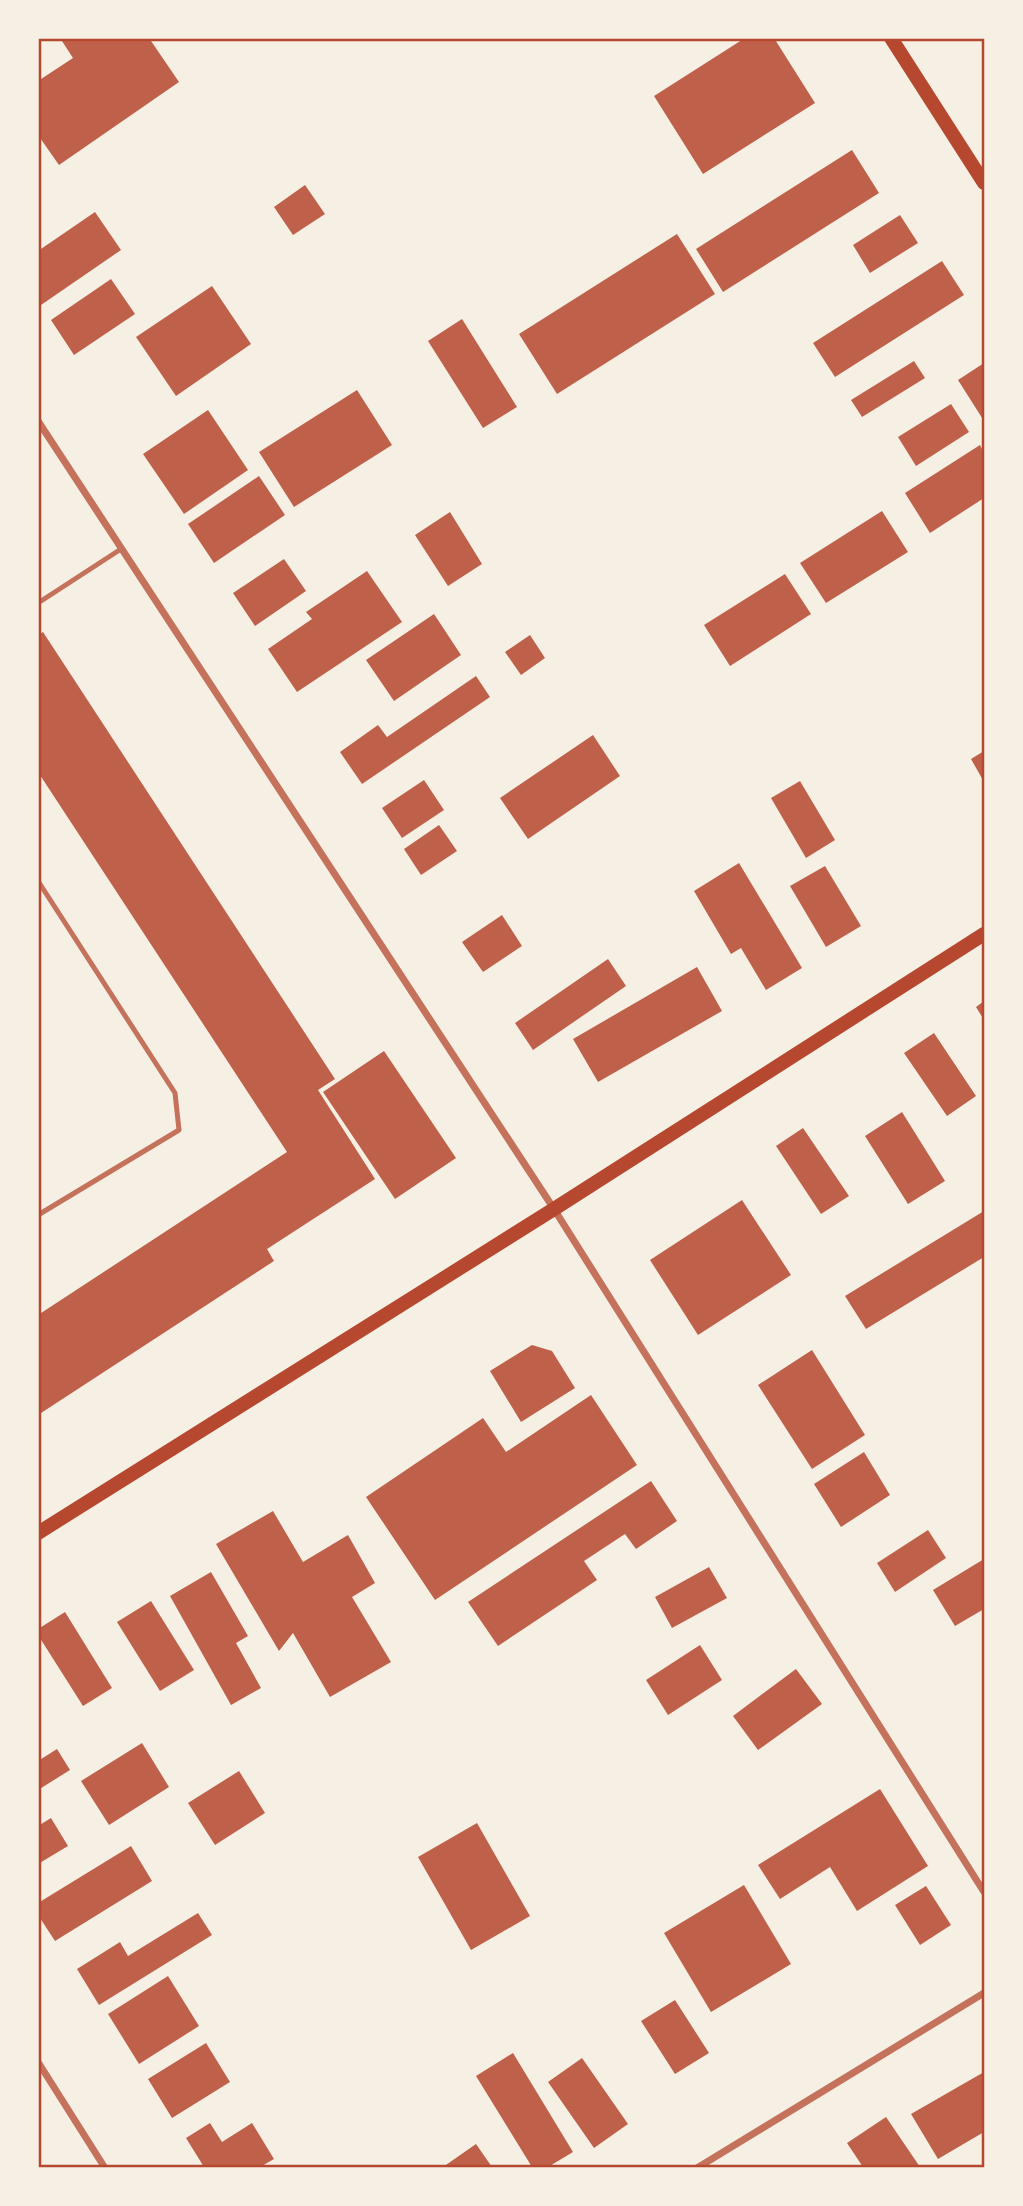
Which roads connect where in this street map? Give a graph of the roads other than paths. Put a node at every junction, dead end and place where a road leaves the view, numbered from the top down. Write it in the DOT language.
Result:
graph roads {
  1 [pos="891,38"];
  2 [pos="985,183"];
  3 [pos="38,421"];
  4 [pos="121,549"];
  5 [pos="38,603"];
  6 [pos="38,880"];
  7 [pos="985,934"];
  8 [pos="554,1209"];
  9 [pos="38,1215"];
  10 [pos="38,1533"];
  11 [pos="985,1892"];
  12 [pos="985,1993"];
  13 [pos="38,2062"];
  14 [pos="105,2168"];
  15 [pos="697,2168"];
  1 -- 2 [label="main road"];
  3 -- 4 [label="street"];
  4 -- 5 [label="lane"];
  4 -- 8 [label="street"];
  6 -- 9 [label="lane"];
  7 -- 8 [label="main road"];
  8 -- 10 [label="main road"];
  8 -- 11 [label="street"];
  12 -- 15 [label="street"];
  13 -- 14 [label="street"];
}
